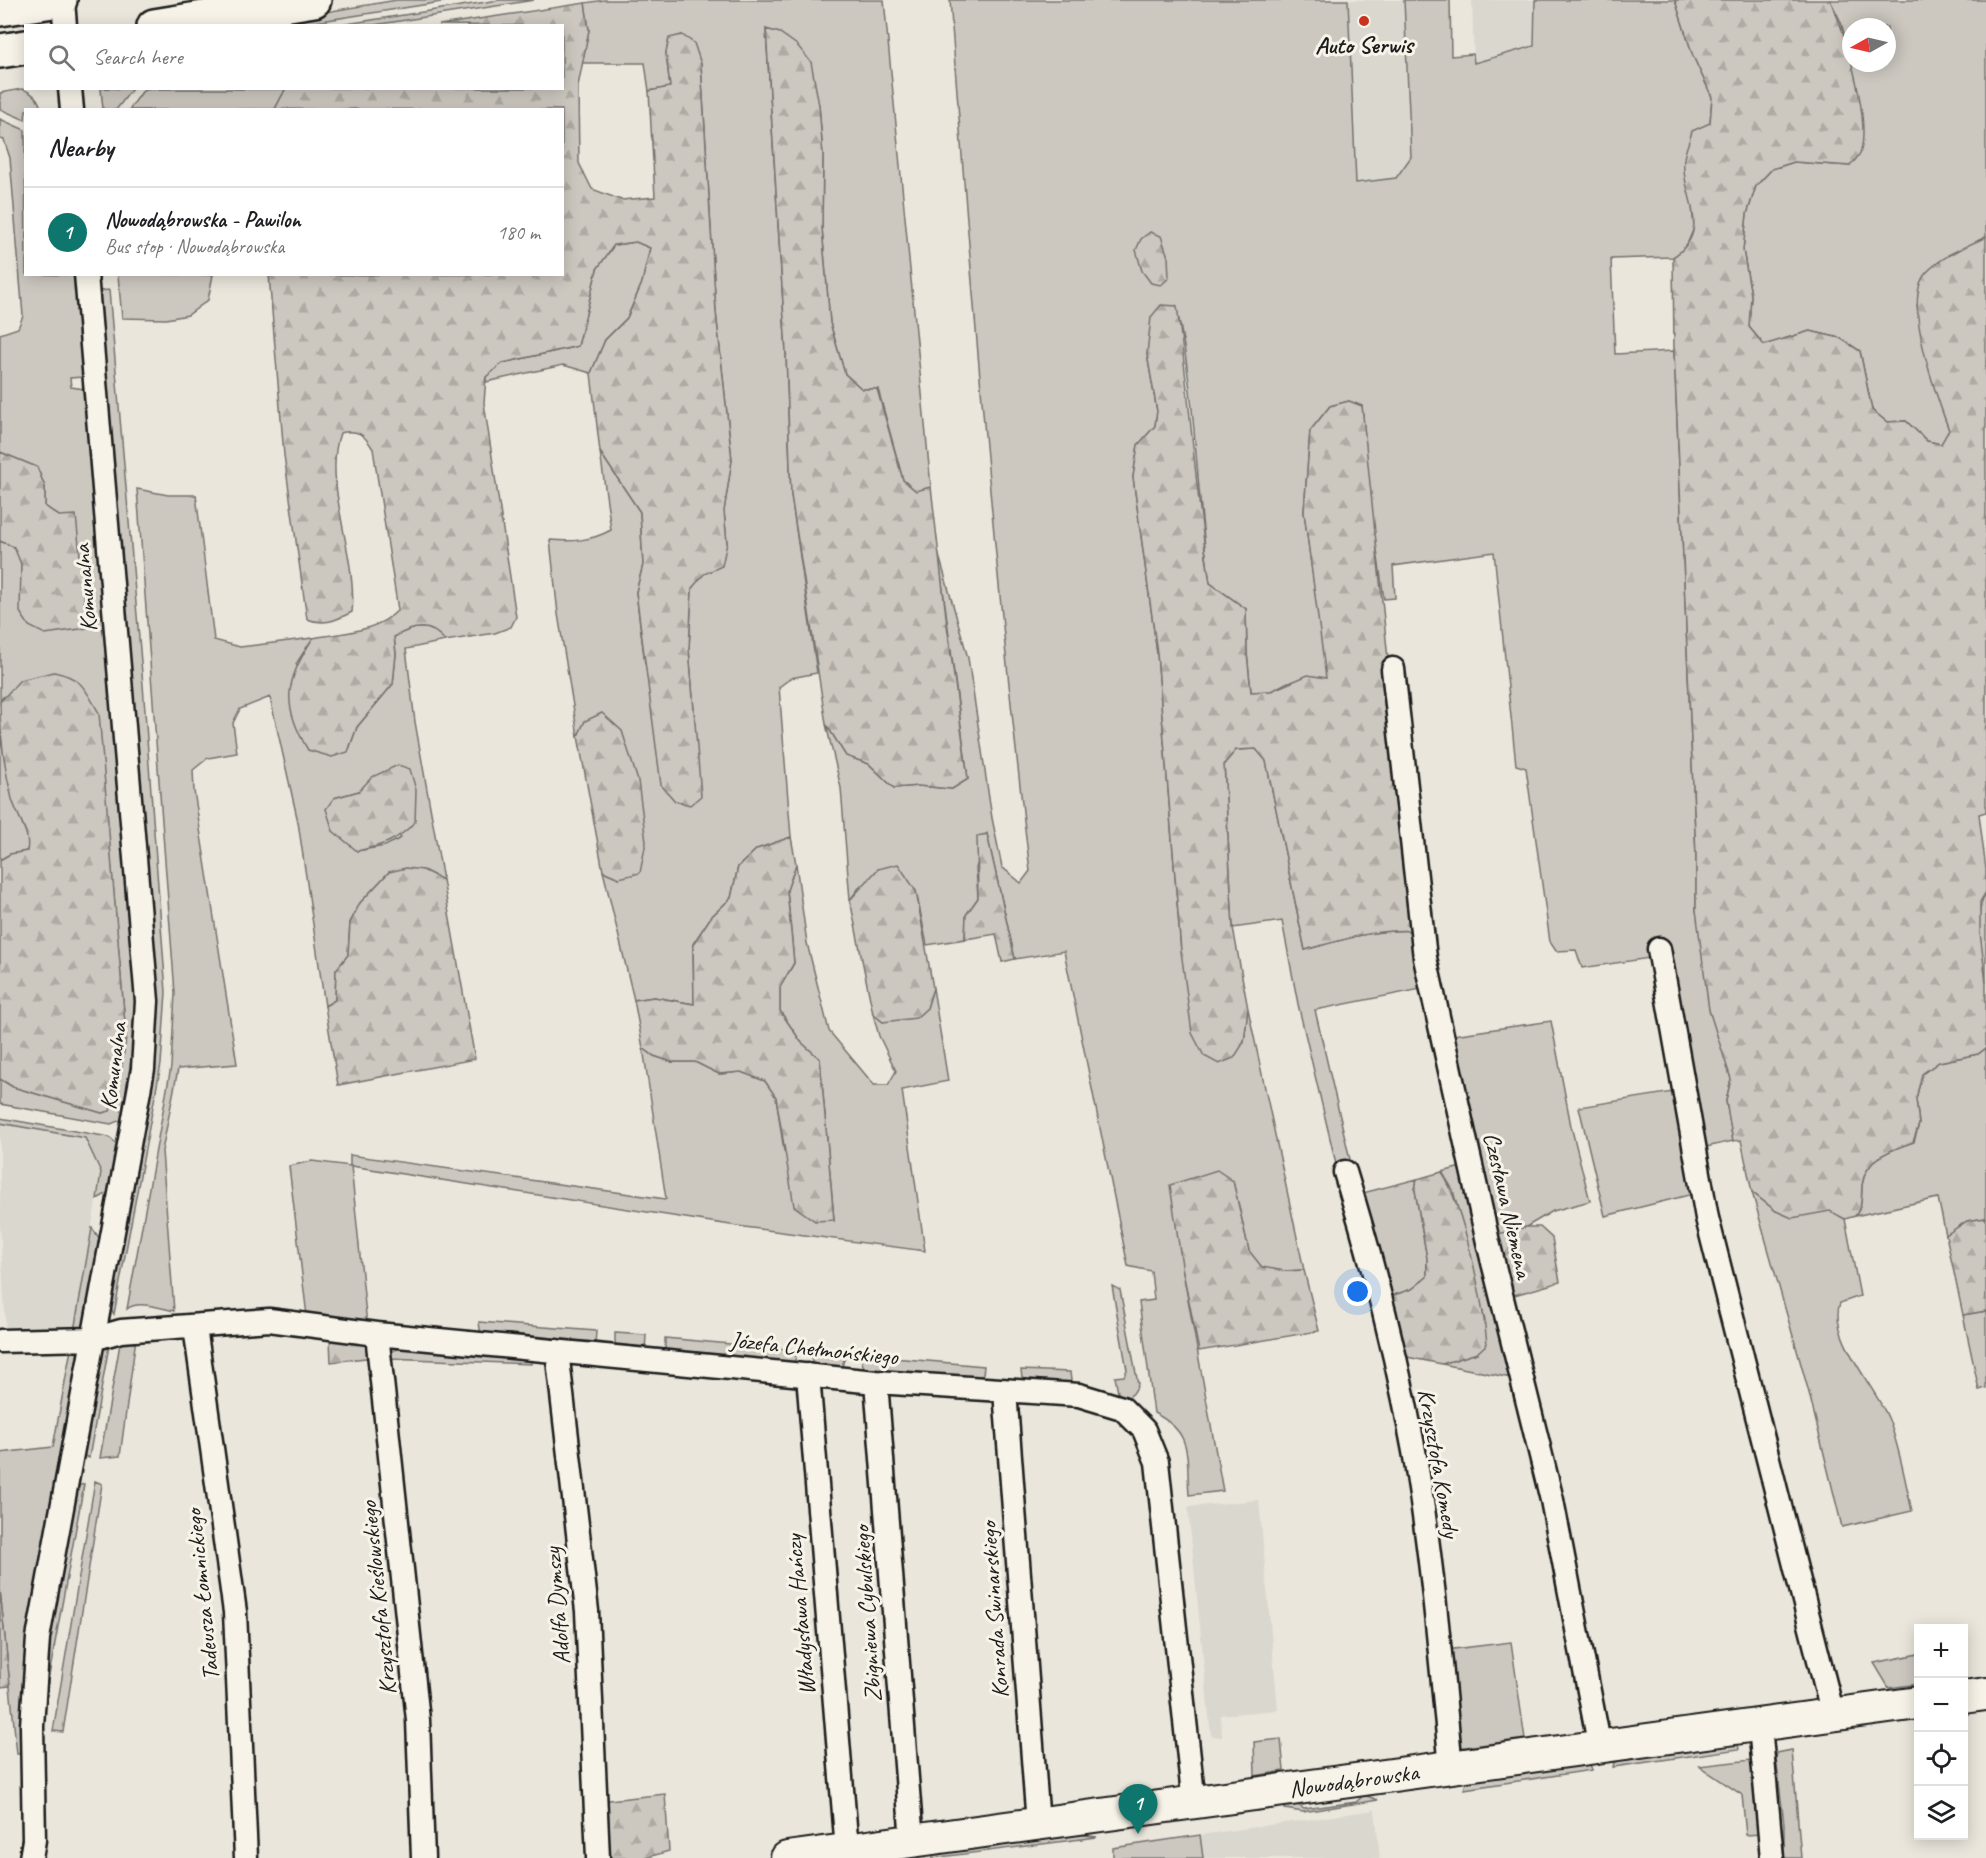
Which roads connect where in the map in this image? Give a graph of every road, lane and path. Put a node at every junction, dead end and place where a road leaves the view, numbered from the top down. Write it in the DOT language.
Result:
graph roads {
  1 [pos="62,0"];
  2 [pos="314,0"];
  3 [pos="0,9"];
  4 [pos="65,24"];
  5 [pos="166,24"];
  6 [pos="24,47"];
  7 [pos="0,51"];
  8 [pos="70,90"];
  9 [pos="72,108"];
  10 [pos="86,276"];
  11 [pos="1393,669"];
  12 [pos="1659,949"];
  13 [pos="1345,1172"];
  14 [pos="195,1327"];
  15 [pos="377,1334"];
  16 [pos="93,1339"];
  17 [pos="0,1341"];
  18 [pos="557,1351"];
  19 [pos="808,1375"];
  20 [pos="876,1382"];
  21 [pos="1005,1391"];
  22 [pos="1914,1704"];
  23 [pos="1833,1715"];
  24 [pos="1760,1725"];
  25 [pos="1600,1748"];
  26 [pos="1451,1768"];
  27 [pos="1194,1804"];
  28 [pos="1038,1824"];
  29 [pos="912,1842"];
  30 [pos="842,1853"];
  31 [pos="31,1858"];
  32 [pos="246,1858"];
  33 [pos="423,1858"];
  34 [pos="598,1858"];
  35 [pos="787,1858"];
  36 [pos="1772,1858"];
  1 -- 3 [label="main road"];
  1 -- 4 [label="street"];
  2 -- 5 [label="main road"];
  6 -- 7 [label="main road"];
  8 -- 9 [label="street"];
  10 -- 16 [label="street, Komunalna"];
  11 -- 25 [label="street, Czesława Niemena"];
  12 -- 23 [label="street"];
  13 -- 26 [label="street, Krzysztofa Komedy"];
  14 -- 15 [label="street, Józefa Chełmońskiego"];
  14 -- 16 [label="street, Józefa Chełmońskiego"];
  14 -- 32 [label="street, Tadeusza Łomnickiego"];
  15 -- 18 [label="street, Józefa Chełmońskiego"];
  15 -- 33 [label="street, Krzysztofa Kieślowskiego"];
  16 -- 17 [label="street, Józefa Chełmońskiego"];
  16 -- 31 [label="street, Komunalna"];
  18 -- 19 [label="street, Józefa Chełmońskiego"];
  18 -- 34 [label="street, Adolfa Dymszy"];
  19 -- 20 [label="street, Józefa Chełmońskiego"];
  19 -- 30 [label="street, Władysława Hańczy"];
  20 -- 21 [label="street, Józefa Chełmońskiego"];
  20 -- 29 [label="street, Zbigniewa Cybulskiego"];
  21 -- 27 [label="street, Józefa Chełmońskiego"];
  21 -- 28 [label="street, Konrada Swinarskiego"];
  22 -- 23 [label="street, Nowodąbrowska"];
  23 -- 24 [label="street, Nowodąbrowska"];
  24 -- 25 [label="street, Nowodąbrowska"];
  24 -- 36 [label="street"];
  25 -- 26 [label="street, Nowodąbrowska"];
  26 -- 27 [label="street, Nowodąbrowska"];
  27 -- 28 [label="street, Nowodąbrowska"];
  28 -- 29 [label="street, Nowodąbrowska"];
  29 -- 30 [label="street, Nowodąbrowska"];
  30 -- 35 [label="street, Nowodąbrowska"];
}
